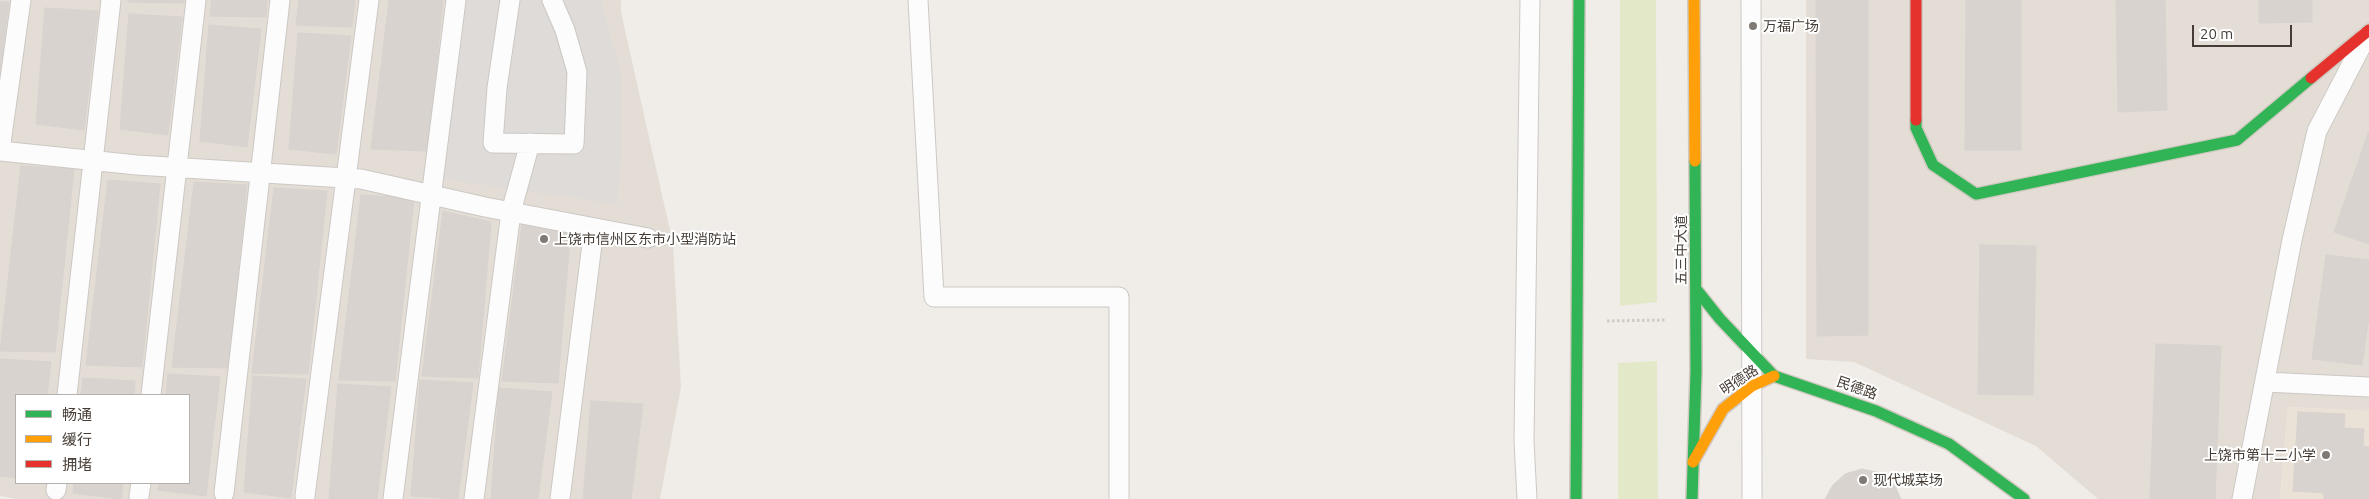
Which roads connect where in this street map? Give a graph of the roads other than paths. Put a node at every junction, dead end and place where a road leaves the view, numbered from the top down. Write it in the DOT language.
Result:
graph roads {
  1 [pos="21,0"];
  2 [pos="111,0"];
  3 [pos="196,0"];
  4 [pos="280,0"];
  5 [pos="369,0"];
  6 [pos="456,0"];
  7 [pos="510,0"];
  8 [pos="552,0"];
  9 [pos="918,0"];
  10 [pos="1530,0"];
  11 [pos="1579,0"];
  12 [pos="1694,0"];
  13 [pos="1751,0"];
  14 [pos="1916,0"];
  15 [pos="2369,31"];
  16 [pos="530,143"];
  17 [pos="0,151"];
  18 [pos="93,160"];
  19 [pos="176,168"];
  20 [pos="259,173"];
  21 [pos="345,178"];
  22 [pos="430,195"];
  23 [pos="511,212"];
  24 [pos="594,228"];
  25 [pos="648,238"];
  26 [pos="1696,289"];
  27 [pos="1752,354"];
  28 [pos="1774,376"];
  29 [pos="2265,382"];
  30 [pos="1752,386"];
  31 [pos="2369,387"];
  32 [pos="67,394"];
  33 [pos="151,394"];
  34 [pos="1693,462"];
  35 [pos="224,494"];
  36 [pos="306,496"];
  37 [pos="393,499"];
  38 [pos="474,499"];
  39 [pos="560,499"];
  40 [pos="1119,499"];
  41 [pos="1527,499"];
  42 [pos="1576,499"];
  43 [pos="1692,499"];
  44 [pos="1752,499"];
  45 [pos="2024,499"];
  46 [pos="2242,499"];
  1 -- 17 [label="lane"];
  2 -- 18 [label="lane"];
  3 -- 19 [label="lane"];
  4 -- 20 [label="lane"];
  5 -- 21 [label="lane"];
  6 -- 22 [label="lane"];
  7 -- 16 [label="lane"];
  8 -- 16 [label="lane"];
  9 -- 40 [label="lane"];
  10 -- 41 [label="lane"];
  11 -- 42 [label="street"];
  12 -- 26 [label="street, 五三中大道"];
  13 -- 27 [label="lane"];
  14 -- 15 [label="street"];
  15 -- 29 [label="lane"];
  16 -- 23 [label="lane"];
  17 -- 18 [label="lane"];
  18 -- 19 [label="lane"];
  18 -- 32 [label="lane"];
  19 -- 20 [label="lane"];
  19 -- 33 [label="lane"];
  20 -- 21 [label="lane"];
  20 -- 35 [label="lane"];
  21 -- 22 [label="lane"];
  21 -- 36 [label="lane"];
  22 -- 23 [label="lane"];
  22 -- 37 [label="lane"];
  23 -- 24 [label="lane"];
  23 -- 38 [label="lane"];
  24 -- 25 [label="lane"];
  24 -- 39 [label="lane"];
  26 -- 27 [label="street, 民德路"];
  26 -- 34 [label="street, 五三中大道"];
  27 -- 28 [label="street, 民德路"];
  27 -- 30 [label="lane"];
  28 -- 30 [label="street, 明德路"];
  28 -- 45 [label="street, 民德路"];
  29 -- 31 [label="lane"];
  29 -- 46 [label="lane"];
  30 -- 34 [label="street, 明德路"];
  30 -- 44 [label="lane"];
  34 -- 43 [label="street, 五三中大道"];
}
